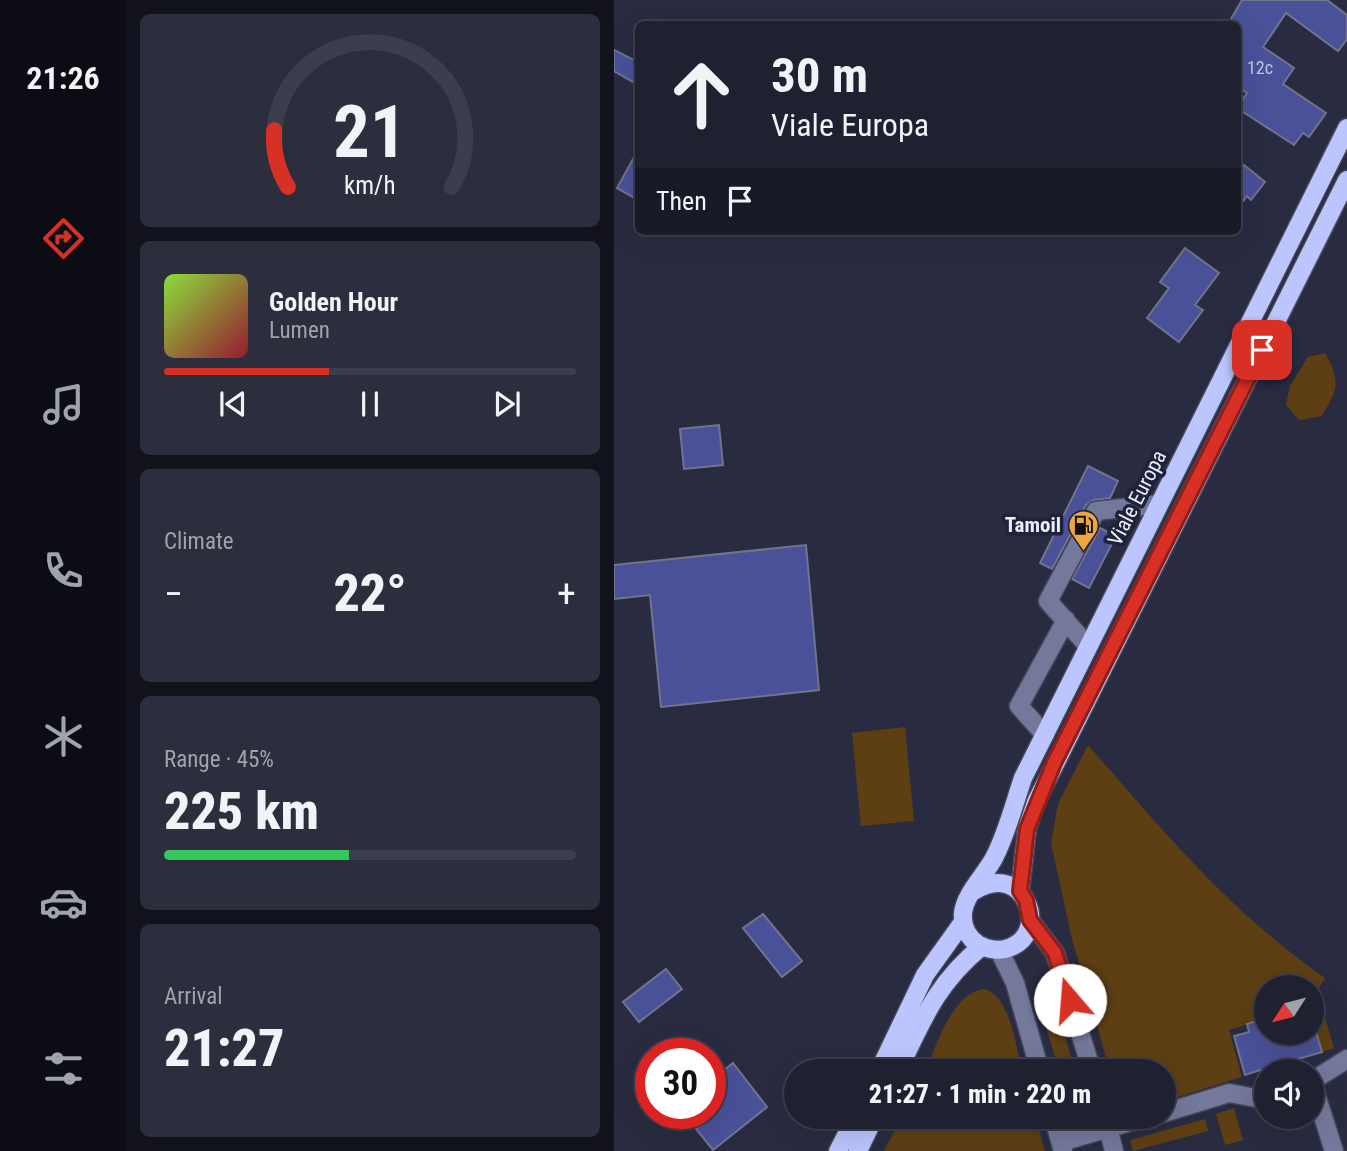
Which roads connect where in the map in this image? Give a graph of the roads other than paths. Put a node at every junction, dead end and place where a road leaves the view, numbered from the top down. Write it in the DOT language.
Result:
graph roads {
  1 [pos="1347,128"];
  2 [pos="1347,180"];
  3 [pos="1159,504"];
  4 [pos="1066,620"];
  5 [pos="1088,646"];
  6 [pos="1045,735"];
  7 [pos="974,891"];
  8 [pos="1020,891"];
  9 [pos="1030,920"];
  10 [pos="963,922"];
  11 [pos="991,948"];
  12 [pos="885,1059"];
  13 [pos="904,1059"];
  14 [pos="1037,1059"];
  15 [pos="1088,1059"];
  16 [pos="1347,1059"];
  17 [pos="1324,1074"];
  18 [pos="1254,1098"];
  19 [pos="1176,1108"];
  20 [pos="1324,1111"];
  21 [pos="849,1129"];
  22 [pos="869,1129"];
  23 [pos="1057,1129"];
  24 [pos="1095,1129"];
  25 [pos="1108,1129"];
  26 [pos="1337,1143"];
  27 [pos="1062,1147"];
  28 [pos="838,1151"];
  29 [pos="858,1151"];
  30 [pos="1114,1151"];
  1 -- 3 [label="main road, Viale Europa"];
  2 -- 8 [label="main road"];
  3 -- 4 [label="street"];
  3 -- 5 [label="main road, Viale Europa"];
  4 -- 5 [label="street"];
  4 -- 6 [label="street"];
  5 -- 6 [label="main road, Viale Europa"];
  6 -- 7 [label="main road, Viale Europa"];
  7 -- 8 [label="main road"];
  7 -- 10 [label="main road, Viale Europa"];
  8 -- 9 [label="main road"];
  9 -- 11 [label="main road"];
  9 -- 15 [label="street"];
  10 -- 11 [label="main road"];
  10 -- 12 [label="main road, Viale Europa"];
  11 -- 13 [label="main road"];
  11 -- 14 [label="street"];
  16 -- 17 [label="street"];
  18 -- 19 [label="street"];
  20 -- 26 [label="street"];
  21 -- 28 [label="main road"];
  22 -- 29 [label="main road"];
  23 -- 27 [label="street"];
  24 -- 27 [label="street"];
  25 -- 30 [label="street"];
}
